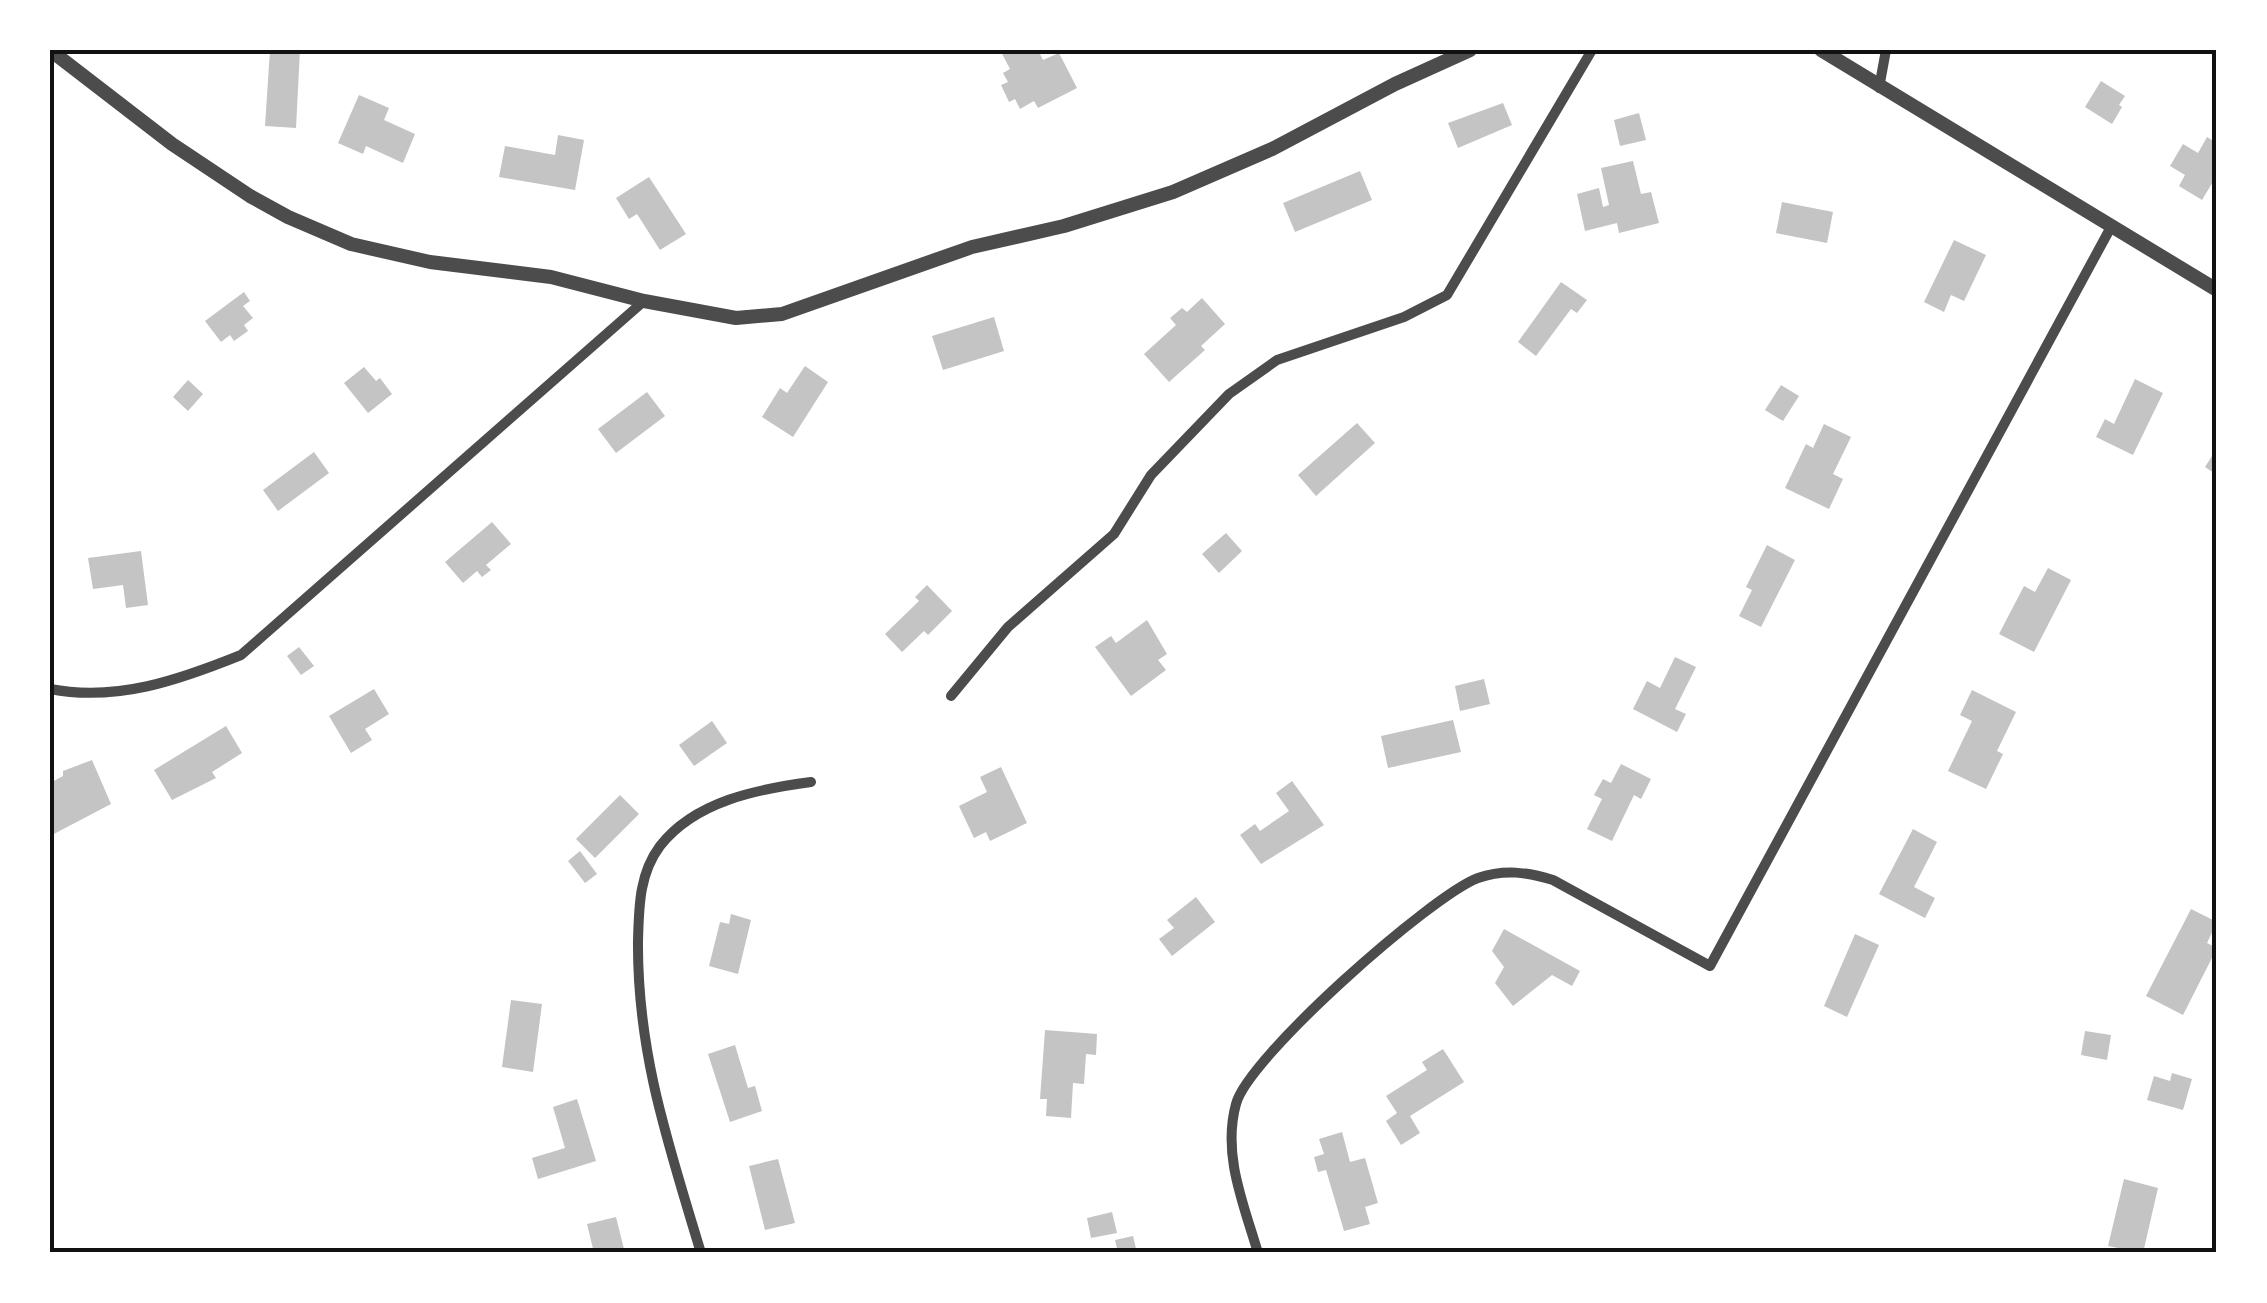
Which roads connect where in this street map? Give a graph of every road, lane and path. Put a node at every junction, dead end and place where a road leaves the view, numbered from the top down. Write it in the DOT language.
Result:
graph roads {
  1 [pos="50,50"];
  2 [pos="1470,50"];
  3 [pos="1592,50"];
  4 [pos="1821,50"];
  5 [pos="1886,50"];
  6 [pos="1879,88"];
  7 [pos="2111,227"];
  8 [pos="2217,290"];
  9 [pos="644,302"];
  10 [pos="50,689"];
  11 [pos="950,696"];
  12 [pos="810,782"];
  13 [pos="702,1253"];
  14 [pos="1258,1253"];
  1 -- 9 [label="street"];
  2 -- 9 [label="street"];
  3 -- 11 [label="street"];
  4 -- 6 [label="street"];
  5 -- 6 [label="street"];
  6 -- 7 [label="street"];
  7 -- 8 [label="street"];
  7 -- 14 [label="street"];
  9 -- 10 [label="street"];
  12 -- 13 [label="street"];
}
